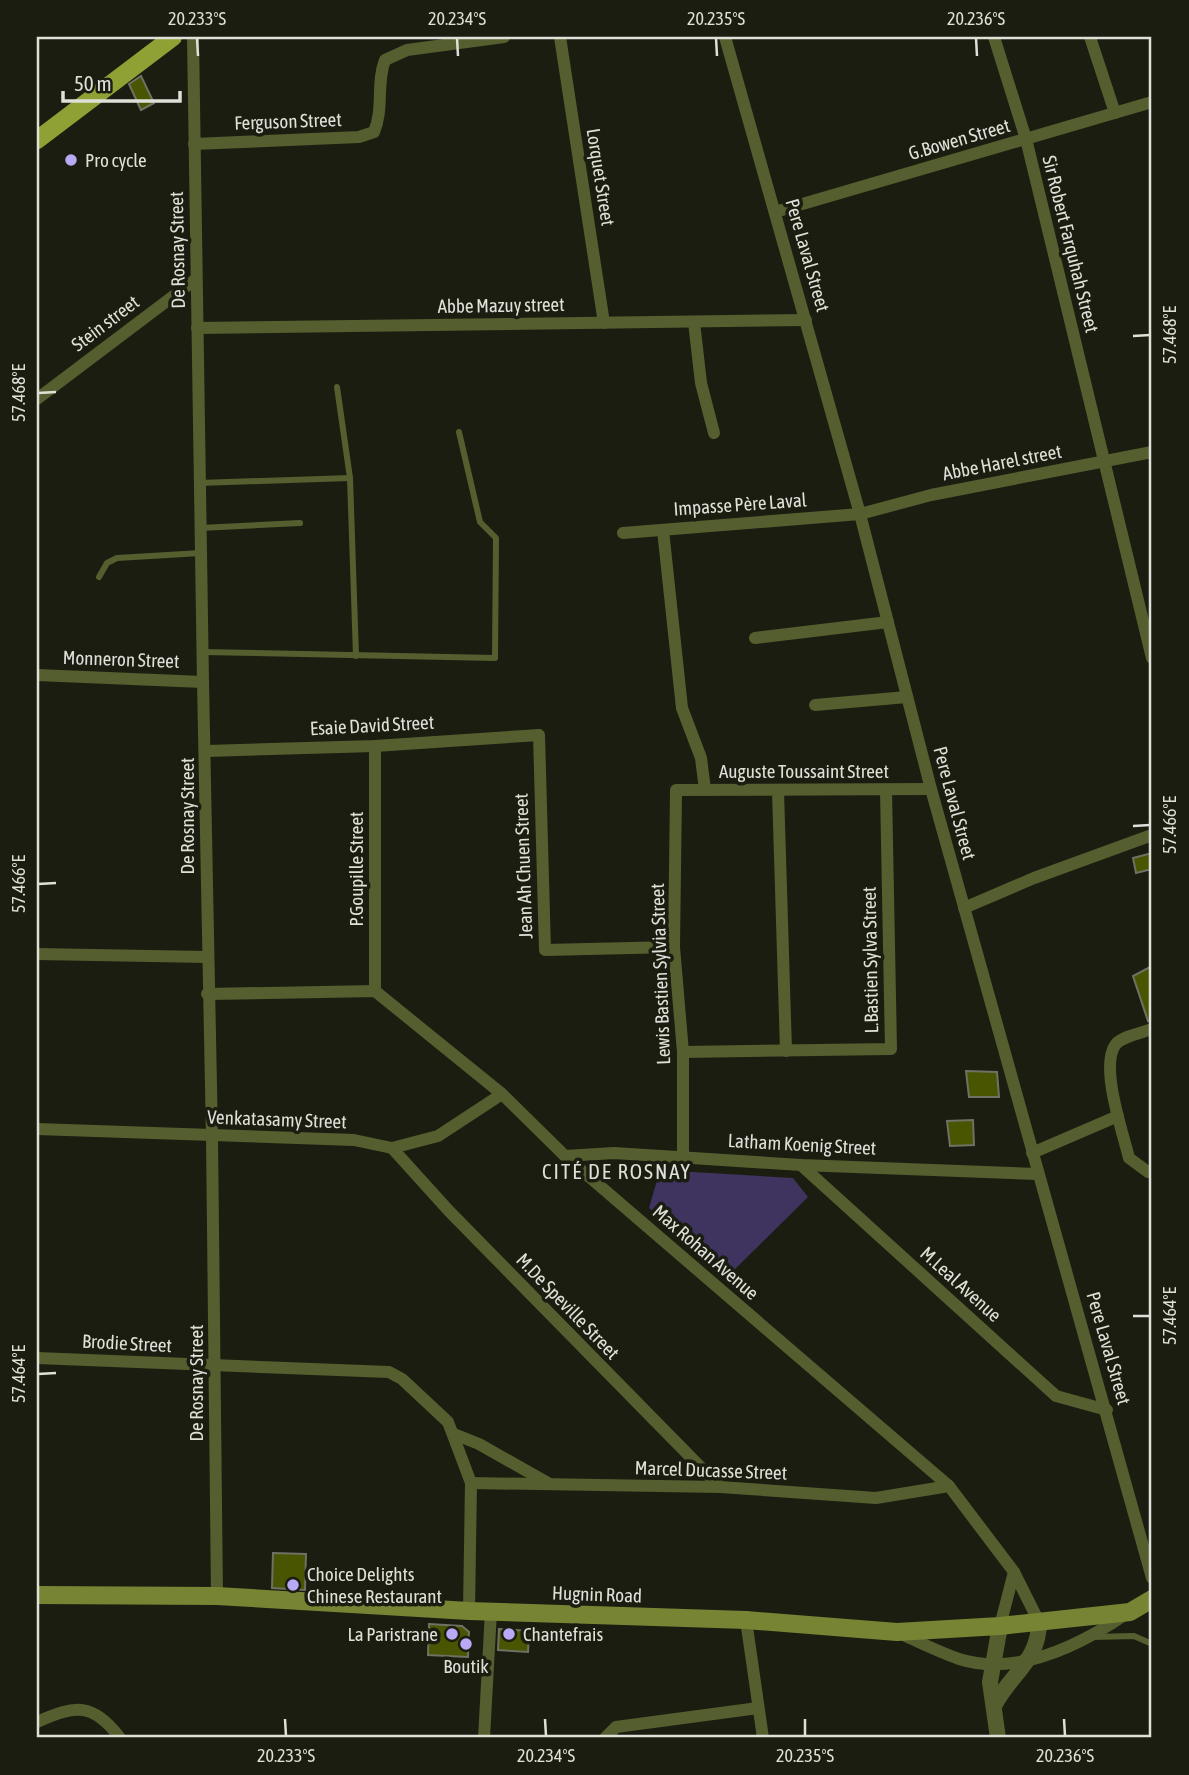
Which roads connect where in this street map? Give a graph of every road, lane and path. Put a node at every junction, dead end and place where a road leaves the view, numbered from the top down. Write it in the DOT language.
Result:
graph roads {
  1 [pos="173,37"];
  2 [pos="193,37"];
  3 [pos="503,37"];
  4 [pos="560,37"];
  5 [pos="725,37"];
  6 [pos="994,37"];
  7 [pos="1090,37"];
  8 [pos="1152,102"];
  9 [pos="1115,113"];
  10 [pos="1026,139"];
  11 [pos="37,140"];
  12 [pos="194,144"];
  13 [pos="775,212"];
  14 [pos="196,278"];
  15 [pos="806,320"];
  16 [pos="694,322"];
  17 [pos="604,323"];
  18 [pos="197,328"];
  19 [pos="337,387"];
  20 [pos="37,399"];
  21 [pos="459,432"];
  22 [pos="714,433"];
  23 [pos="1152,452"];
  24 [pos="1103,462"];
  25 [pos="350,478"];
  26 [pos="200,483"];
  27 [pos="860,514"];
  28 [pos="300,523"];
  29 [pos="200,528"];
  30 [pos="663,530"];
  31 [pos="623,533"];
  32 [pos="201,553"];
  33 [pos="99,577"];
  34 [pos="888,622"];
  35 [pos="755,638"];
  36 [pos="202,652"];
  37 [pos="356,656"];
  38 [pos="1152,659"];
  39 [pos="37,675"];
  40 [pos="203,682"];
  41 [pos="907,697"];
  42 [pos="815,705"];
  43 [pos="539,735"];
  44 [pos="375,746"];
  45 [pos="206,751"];
  46 [pos="931,789"];
  47 [pos="676,790"];
  48 [pos="705,790"];
  49 [pos="886,790"];
  50 [pos="778,791"];
  51 [pos="1152,835"];
  52 [pos="964,908"];
  53 [pos="674,947"];
  54 [pos="37,954"];
  55 [pos="207,957"];
  56 [pos="376,991"];
  57 [pos="207,994"];
  58 [pos="1152,1029"];
  59 [pos="786,1051"];
  60 [pos="683,1052"];
  61 [pos="502,1094"];
  62 [pos="1118,1115"];
  63 [pos="37,1129"];
  64 [pos="212,1137"];
  65 [pos="392,1148"];
  66 [pos="1031,1153"];
  67 [pos="565,1156"];
  68 [pos="682,1156"];
  69 [pos="802,1165"];
  70 [pos="1152,1170"];
  71 [pos="1037,1174"];
  72 [pos="37,1358"];
  73 [pos="215,1367"];
  74 [pos="1107,1410"];
  75 [pos="451,1428"];
  76 [pos="471,1483"];
  77 [pos="551,1485"];
  78 [pos="949,1486"];
  79 [pos="720,1488"];
  80 [pos="1014,1572"];
  81 [pos="1152,1578"];
  82 [pos="37,1595"];
  83 [pos="216,1596"];
  84 [pos="1152,1599"];
  85 [pos="469,1611"];
  86 [pos="491,1611"];
  87 [pos="1130,1612"];
  88 [pos="746,1620"];
  89 [pos="1040,1622"];
  90 [pos="1000,1626"];
  91 [pos="897,1632"];
  92 [pos="1092,1637"];
  93 [pos="1152,1644"];
  94 [pos="1030,1661"];
  95 [pos="991,1664"];
  96 [pos="994,1706"];
  97 [pos="758,1707"];
  98 [pos="37,1722"];
  99 [pos="120,1738"];
  100 [pos="484,1738"];
  101 [pos="604,1738"];
  102 [pos="763,1738"];
  103 [pos="998,1738"];
  1 -- 11 [label="main road"];
  2 -- 12 [label="street, De Rosnay Street"];
  3 -- 12 [label="street, Ferguson Street"];
  4 -- 17 [label="street, Lorquet Street"];
  5 -- 13 [label="street, Pere Laval Street"];
  6 -- 10 [label="street, Sir Robert Farquhah Street"];
  7 -- 9 [label="street"];
  8 -- 9 [label="street, G.Bowen Street"];
  9 -- 10 [label="street, G.Bowen Street"];
  10 -- 13 [label="street, G.Bowen Street"];
  10 -- 24 [label="street, Sir Robert Farquhah Street"];
  12 -- 14 [label="street, De Rosnay Street"];
  13 -- 15 [label="street, Pere Laval Street"];
  14 -- 18 [label="street, De Rosnay Street"];
  14 -- 20 [label="street, Stein street"];
  15 -- 16 [label="street, Abbe Mazuy street"];
  15 -- 27 [label="street, Pere Laval Street"];
  16 -- 17 [label="street, Abbe Mazuy street"];
  16 -- 22 [label="street"];
  17 -- 18 [label="street, Abbe Mazuy street"];
  18 -- 26 [label="street, De Rosnay Street"];
  19 -- 25 [label="lane"];
  21 -- 37 [label="lane"];
  23 -- 24 [label="street, Abbe Harel street"];
  24 -- 27 [label="street, Abbe Harel street"];
  24 -- 38 [label="street, Sir Robert Farquhah Street"];
  25 -- 26 [label="lane"];
  25 -- 37 [label="lane"];
  26 -- 29 [label="street, De Rosnay Street"];
  27 -- 30 [label="street, Impasse Père Laval"];
  27 -- 34 [label="street, Pere Laval Street"];
  28 -- 29 [label="lane"];
  29 -- 32 [label="street, De Rosnay Street"];
  30 -- 31 [label="street, Impasse Père Laval"];
  30 -- 48 [label="street"];
  32 -- 33 [label="lane"];
  32 -- 36 [label="street, De Rosnay Street"];
  34 -- 35 [label="street"];
  34 -- 41 [label="street, Pere Laval Street"];
  36 -- 37 [label="lane"];
  36 -- 40 [label="street, De Rosnay Street"];
  39 -- 40 [label="street, Monneron Street"];
  40 -- 45 [label="street, De Rosnay Street"];
  41 -- 42 [label="street"];
  41 -- 46 [label="street, Pere Laval Street"];
  43 -- 44 [label="street, Esaie David Street"];
  43 -- 53 [label="street, Jean Ah Chuen Street"];
  44 -- 45 [label="street, Esaie David Street"];
  44 -- 56 [label="street, P.Goupille Street"];
  45 -- 55 [label="street, De Rosnay Street"];
  46 -- 49 [label="street, Auguste Toussaint Street"];
  46 -- 52 [label="street, Pere Laval Street"];
  47 -- 48 [label="street, Auguste Toussaint Street"];
  47 -- 53 [label="street, Lewis Bastien Sylvia Street"];
  48 -- 50 [label="street, Auguste Toussaint Street"];
  49 -- 50 [label="street, Auguste Toussaint Street"];
  49 -- 59 [label="street, L.Bastien Sylva Street"];
  50 -- 59 [label="street"];
  51 -- 52 [label="street"];
  52 -- 66 [label="street, Pere Laval Street"];
  53 -- 60 [label="street, Lewis Bastien Sylvia Street"];
  54 -- 55 [label="street"];
  55 -- 57 [label="street, De Rosnay Street"];
  56 -- 57 [label="street"];
  56 -- 61 [label="street, Max Rohan Avenue"];
  57 -- 64 [label="street, De Rosnay Street"];
  58 -- 62 [label="street"];
  59 -- 60 [label="street, L.Bastien Sylva Street"];
  60 -- 68 [label="street, Lewis Bastien Sylvia Street"];
  61 -- 65 [label="street, Venkatasamy Street"];
  61 -- 67 [label="street, Max Rohan Avenue"];
  62 -- 66 [label="street"];
  62 -- 70 [label="street"];
  63 -- 64 [label="street, Venkatasamy Street"];
  64 -- 65 [label="street, Venkatasamy Street"];
  64 -- 73 [label="street, De Rosnay Street"];
  65 -- 79 [label="street, M.De Speville Street"];
  66 -- 71 [label="street, Pere Laval Street"];
  67 -- 68 [label="street, Latham Koenig Street"];
  67 -- 78 [label="street, Max Rohan Avenue"];
  68 -- 69 [label="street, Latham Koenig Street"];
  69 -- 71 [label="street, Latham Koenig Street"];
  69 -- 74 [label="street, M.Leal Avenue"];
  71 -- 74 [label="street, Pere Laval Street"];
  72 -- 73 [label="street, Brodie Street"];
  73 -- 75 [label="street"];
  73 -- 83 [label="street, De Rosnay Street"];
  74 -- 81 [label="street, Pere Laval Street"];
  75 -- 76 [label="street"];
  75 -- 77 [label="street"];
  76 -- 77 [label="street, Marcel Ducasse Street"];
  76 -- 85 [label="street"];
  77 -- 79 [label="street, Marcel Ducasse Street"];
  78 -- 79 [label="street, Marcel Ducasse Street"];
  78 -- 80 [label="street, Max Rohan Avenue"];
  80 -- 89 [label="street, Max Rohan Avenue"];
  80 -- 90 [label="street"];
  82 -- 83 [label="main road, Hugnin Road"];
  83 -- 85 [label="main road, Hugnin Road"];
  84 -- 87 [label="main road, Hugnin Road"];
  85 -- 86 [label="main road, Hugnin Road"];
  86 -- 88 [label="main road, Hugnin Road"];
  86 -- 100 [label="street"];
  87 -- 89 [label="main road, Hugnin Road"];
  87 -- 92 [label="street"];
  88 -- 91 [label="main road, Hugnin Road"];
  88 -- 97 [label="street"];
  89 -- 90 [label="main road, Hugnin Road"];
  89 -- 94 [label="street"];
  90 -- 91 [label="main road, Hugnin Road"];
  90 -- 95 [label="street"];
  91 -- 95 [label="street"];
  92 -- 93 [label="lane"];
  92 -- 94 [label="street"];
  94 -- 95 [label="street"];
  94 -- 96 [label="street"];
  95 -- 96 [label="street"];
  96 -- 103 [label="street"];
  97 -- 101 [label="street"];
  97 -- 102 [label="street"];
  98 -- 99 [label="street"];
}
